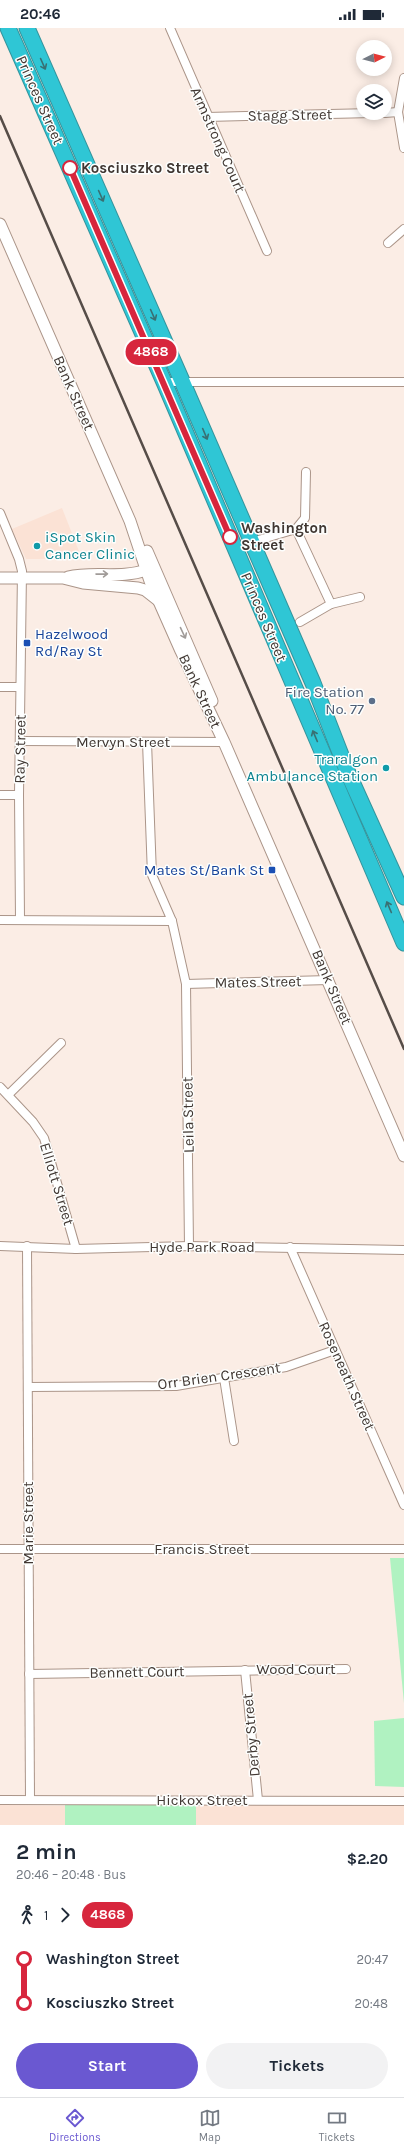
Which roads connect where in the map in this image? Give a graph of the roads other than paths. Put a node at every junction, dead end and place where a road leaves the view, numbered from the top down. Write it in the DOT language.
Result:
graph roads {
  1 [pos="8,28"];
  2 [pos="27,28"];
  3 [pos="170,28"];
  4 [pos="404,78"];
  5 [pos="392,112"];
  6 [pos="398,112"];
  7 [pos="356,113"];
  8 [pos="208,117"];
  9 [pos="404,148"];
  10 [pos="0,224"];
  11 [pos="404,228"];
  12 [pos="388,243"];
  13 [pos="267,250"];
  14 [pos="182,381"];
  15 [pos="164,382"];
  16 [pos="404,382"];
  17 [pos="306,472"];
  18 [pos="0,513"];
  19 [pos="296,530"];
  20 [pos="252,542"];
  21 [pos="151,574"];
  22 [pos="21,577"];
  23 [pos="0,578"];
  24 [pos="63,578"];
  25 [pos="138,588"];
  26 [pos="360,597"];
  27 [pos="160,602"];
  28 [pos="332,604"];
  29 [pos="300,622"];
  30 [pos="0,687"];
  31 [pos="20,687"];
  32 [pos="21,741"];
  33 [pos="147,742"];
  34 [pos="224,742"];
  35 [pos="0,795"];
  36 [pos="19,795"];
  37 [pos="404,897"];
  38 [pos="0,920"];
  39 [pos="20,920"];
  40 [pos="172,921"];
  41 [pos="403,936"];
  42 [pos="329,980"];
  43 [pos="186,984"];
  44 [pos="62,1043"];
  45 [pos="0,1087"];
  46 [pos="9,1094"];
  47 [pos="404,1156"];
  48 [pos="0,1246"];
  49 [pos="27,1246"];
  50 [pos="189,1246"];
  51 [pos="290,1247"];
  52 [pos="76,1249"];
  53 [pos="404,1250"];
  54 [pos="336,1350"];
  55 [pos="224,1378"];
  56 [pos="28,1387"];
  57 [pos="234,1441"];
  58 [pos="404,1505"];
  59 [pos="0,1549"];
  60 [pos="28,1549"];
  61 [pos="404,1549"];
  62 [pos="346,1669"];
  63 [pos="245,1670"];
  64 [pos="29,1674"];
  65 [pos="30,1799"];
  66 [pos="0,1800"];
  67 [pos="258,1800"];
  68 [pos="404,1801"];
  1 -- 15 [label="highway, Princes Street"];
  2 -- 14 [label="highway, Princes Street, one-way"];
  3 -- 8 [label="street, Armstrong Court"];
  4 -- 6 [label="street"];
  5 -- 6 [label="street"];
  6 -- 9 [label="street"];
  7 -- 8 [label="street, Stagg Street"];
  8 -- 13 [label="street, Armstrong Court"];
  10 -- 21 [label="main road, Bank Street"];
  11 -- 12 [label="street"];
  14 -- 15 [label="street"];
  14 -- 16 [label="street"];
  14 -- 20 [label="highway, Princes Street, one-way"];
  41 -- 15 [label="highway, Princes Street, one-way"];
  17 -- 19 [label="street"];
  18 -- 22 [label="street, Ray Street"];
  19 -- 20 [label="street"];
  19 -- 28 [label="street"];
  20 -- 37 [label="highway, Princes Street"];
  24 -- 21 [label="main road, one-way"];
  21 -- 25 [label="main road"];
  21 -- 27 [label="main road, Bank Street"];
  21 -- 34 [label="main road, one-way"];
  22 -- 23 [label="main road"];
  22 -- 24 [label="main road"];
  22 -- 31 [label="street, Ray Street"];
  24 -- 25 [label="main road"];
  25 -- 27 [label="main road"];
  26 -- 28 [label="street"];
  27 -- 34 [label="main road, Bank Street"];
  28 -- 29 [label="street"];
  30 -- 31 [label="street"];
  31 -- 32 [label="street, Ray Street"];
  32 -- 33 [label="street, Mervyn Street"];
  32 -- 36 [label="street, Ray Street"];
  33 -- 34 [label="street, Mervyn Street"];
  33 -- 40 [label="street, Leila Street"];
  34 -- 42 [label="main road, Bank Street"];
  35 -- 36 [label="street"];
  36 -- 39 [label="street, Ray Street"];
  38 -- 39 [label="street"];
  39 -- 40 [label="street"];
  40 -- 43 [label="street, Leila Street"];
  42 -- 43 [label="street, Mates Street"];
  42 -- 47 [label="main road, Bank Street"];
  43 -- 50 [label="street, Leila Street"];
  44 -- 46 [label="street"];
  45 -- 46 [label="street, Elliott Street"];
  46 -- 52 [label="street, Elliott Street"];
  48 -- 49 [label="street, Hyde Park Road"];
  49 -- 52 [label="street, Hyde Park Road"];
  49 -- 56 [label="street, Marie Street"];
  50 -- 51 [label="street, Hyde Park Road"];
  50 -- 52 [label="street, Hyde Park Road"];
  51 -- 53 [label="street, Hyde Park Road"];
  51 -- 54 [label="street, Roseneath Street"];
  54 -- 55 [label="street, Orr Brien Crescent"];
  54 -- 58 [label="street, Roseneath Street"];
  55 -- 56 [label="street, Orr Brien Crescent"];
  55 -- 57 [label="street"];
  56 -- 60 [label="street, Marie Street"];
  59 -- 60 [label="street, Francis Street"];
  60 -- 61 [label="street, Francis Street"];
  60 -- 64 [label="street, Marie Street"];
  62 -- 63 [label="street, Wood Court"];
  63 -- 64 [label="street, Bennett Court"];
  63 -- 67 [label="street, Derby Street"];
  64 -- 65 [label="street, Marie Street"];
  65 -- 66 [label="street, Hickox Street"];
  65 -- 67 [label="street, Hickox Street"];
  67 -- 68 [label="street, Hickox Street"];
}
